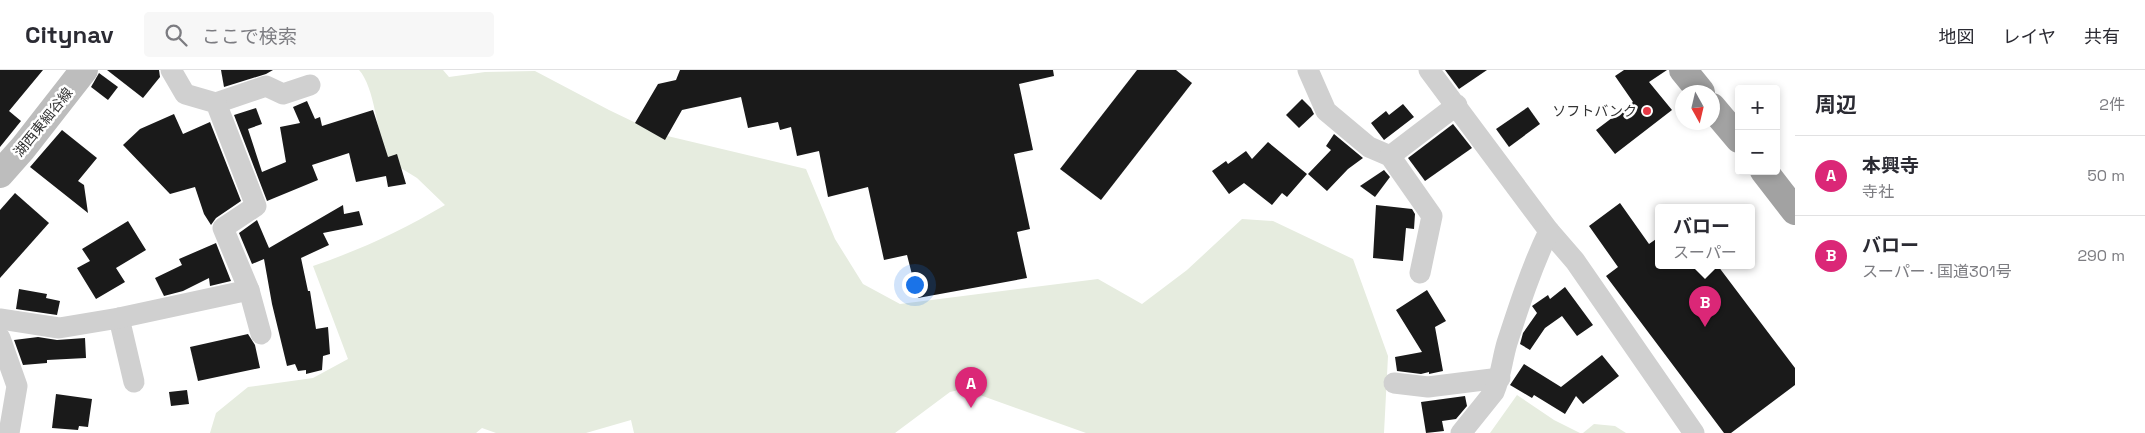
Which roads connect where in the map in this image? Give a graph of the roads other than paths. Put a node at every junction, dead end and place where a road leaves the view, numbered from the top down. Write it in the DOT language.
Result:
graph roads {
  1 [pos="84,70"];
  2 [pos="171,70"];
  3 [pos="1308,70"];
  4 [pos="1429,70"];
  5 [pos="1683,70"];
  6 [pos="310,85"];
  7 [pos="1695,85"];
  8 [pos="216,103"];
  9 [pos="1457,105"];
  10 [pos="1720,117"];
  11 [pos="1735,135"];
  12 [pos="1390,156"];
  13 [pos="0,174"];
  14 [pos="1767,175"];
  15 [pos="1795,211"];
  16 [pos="1549,231"];
  17 [pos="1420,273"];
  18 [pos="249,290"];
  19 [pos="119,318"];
  20 [pos="0,319"];
  21 [pos="261,334"];
  22 [pos="0,338"];
  23 [pos="1500,378"];
  24 [pos="134,382"];
  25 [pos="1394,384"];
  26 [pos="9,433"];
  27 [pos="1461,433"];
  28 [pos="1694,433"];
  1 -- 13 [label="main road, 湖西東細谷線"];
  2 -- 8 [label="street"];
  3 -- 12 [label="street"];
  4 -- 9 [label="street"];
  5 -- 7 [label="highway"];
  6 -- 8 [label="street"];
  8 -- 18 [label="street"];
  9 -- 12 [label="street"];
  9 -- 16 [label="street"];
  10 -- 11 [label="highway"];
  12 -- 17 [label="street"];
  14 -- 15 [label="highway"];
  16 -- 23 [label="street"];
  16 -- 28 [label="street"];
  18 -- 19 [label="street"];
  18 -- 21 [label="street"];
  19 -- 20 [label="street"];
  19 -- 24 [label="street"];
  22 -- 26 [label="street"];
  23 -- 25 [label="street"];
  23 -- 27 [label="street"];
}
